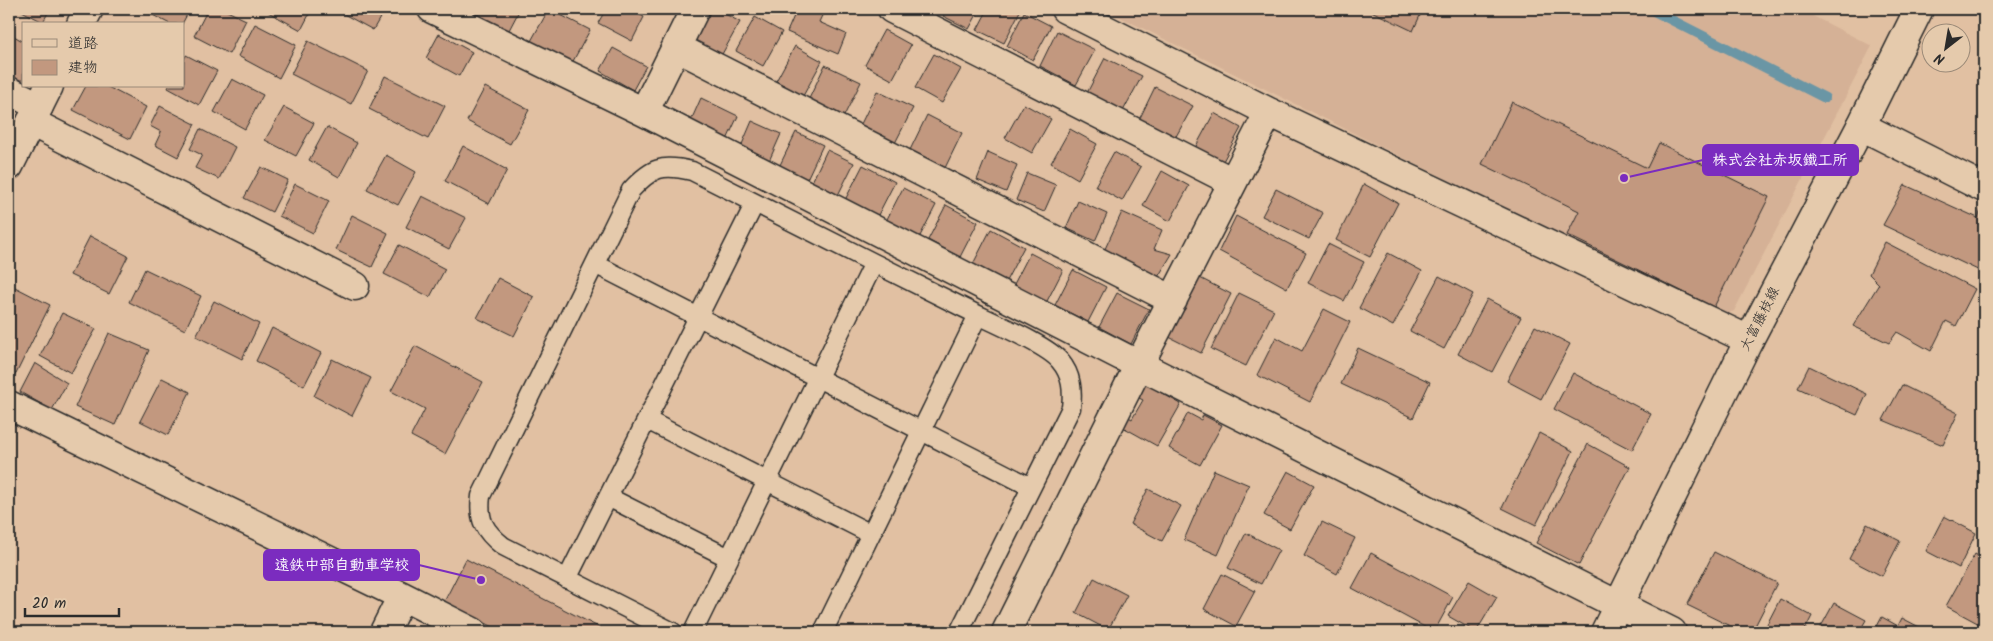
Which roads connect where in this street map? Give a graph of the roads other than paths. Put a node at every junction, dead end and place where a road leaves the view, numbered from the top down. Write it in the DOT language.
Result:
graph roads {
  1 [pos="89,9"];
  2 [pos="432,9"];
  3 [pos="695,9"];
  4 [pos="892,9"];
  5 [pos="1065,9"];
  6 [pos="1919,9"];
  7 [pos="82,22"];
  8 [pos="676,47"];
  9 [pos="9,91"];
  10 [pos="40,105"];
  11 [pos="644,112"];
  12 [pos="1269,112"];
  13 [pos="1861,126"];
  14 [pos="9,166"];
  15 [pos="1233,182"];
  16 [pos="1984,188"];
  17 [pos="755,203"];
  18 [pos="874,263"];
  19 [pos="595,264"];
  20 [pos="355,286"];
  21 [pos="1173,300"];
  22 [pos="978,315"];
  23 [pos="698,317"];
  24 [pos="1749,340"];
  25 [pos="1139,365"];
  26 [pos="817,378"];
  27 [pos="9,405"];
  28 [pos="647,420"];
  29 [pos="922,431"];
  30 [pos="767,482"];
  31 [pos="1031,487"];
  32 [pos="608,497"];
  33 [pos="871,534"];
  34 [pos="729,558"];
  35 [pos="567,579"];
  36 [pos="402,596"];
  37 [pos="1619,606"];
  38 [pos="384,632"];
  39 [pos="473,632"];
  40 [pos="672,632"];
  41 [pos="693,632"];
  42 [pos="823,632"];
  43 [pos="959,632"];
  44 [pos="1006,632"];
  45 [pos="1605,632"];
  46 [pos="1672,632"];
  1 -- 7 [label="street"];
  2 -- 11 [label="street"];
  3 -- 8 [label="street"];
  4 -- 15 [label="street"];
  5 -- 12 [label="street"];
  6 -- 13 [label="street, 大富藤枝線"];
  8 -- 11 [label="street"];
  8 -- 21 [label="street"];
  9 -- 10 [label="street"];
  10 -- 14 [label="street"];
  10 -- 20 [label="street"];
  11 -- 25 [label="street"];
  12 -- 15 [label="street"];
  12 -- 24 [label="street"];
  13 -- 16 [label="street"];
  13 -- 24 [label="street, 大富藤枝線"];
  15 -- 21 [label="street"];
  17 -- 18 [label="lane"];
  17 -- 19 [label="lane"];
  17 -- 23 [label="lane"];
  18 -- 22 [label="lane"];
  18 -- 26 [label="lane"];
  19 -- 23 [label="lane"];
  19 -- 35 [label="lane"];
  21 -- 25 [label="street"];
  22 -- 29 [label="lane"];
  22 -- 31 [label="lane"];
  23 -- 26 [label="lane"];
  23 -- 28 [label="lane"];
  24 -- 37 [label="street, 大富藤枝線"];
  25 -- 37 [label="street"];
  25 -- 44 [label="street"];
  26 -- 29 [label="lane"];
  26 -- 30 [label="lane"];
  27 -- 36 [label="street"];
  28 -- 30 [label="lane"];
  28 -- 32 [label="lane"];
  29 -- 31 [label="lane"];
  29 -- 33 [label="lane"];
  30 -- 33 [label="lane"];
  30 -- 34 [label="lane"];
  31 -- 43 [label="lane"];
  32 -- 34 [label="lane"];
  32 -- 35 [label="lane"];
  33 -- 42 [label="lane"];
  34 -- 41 [label="lane"];
  35 -- 40 [label="lane"];
  36 -- 38 [label="street"];
  36 -- 39 [label="street"];
  37 -- 45 [label="street, 大富藤枝線"];
  37 -- 46 [label="street"];
}
